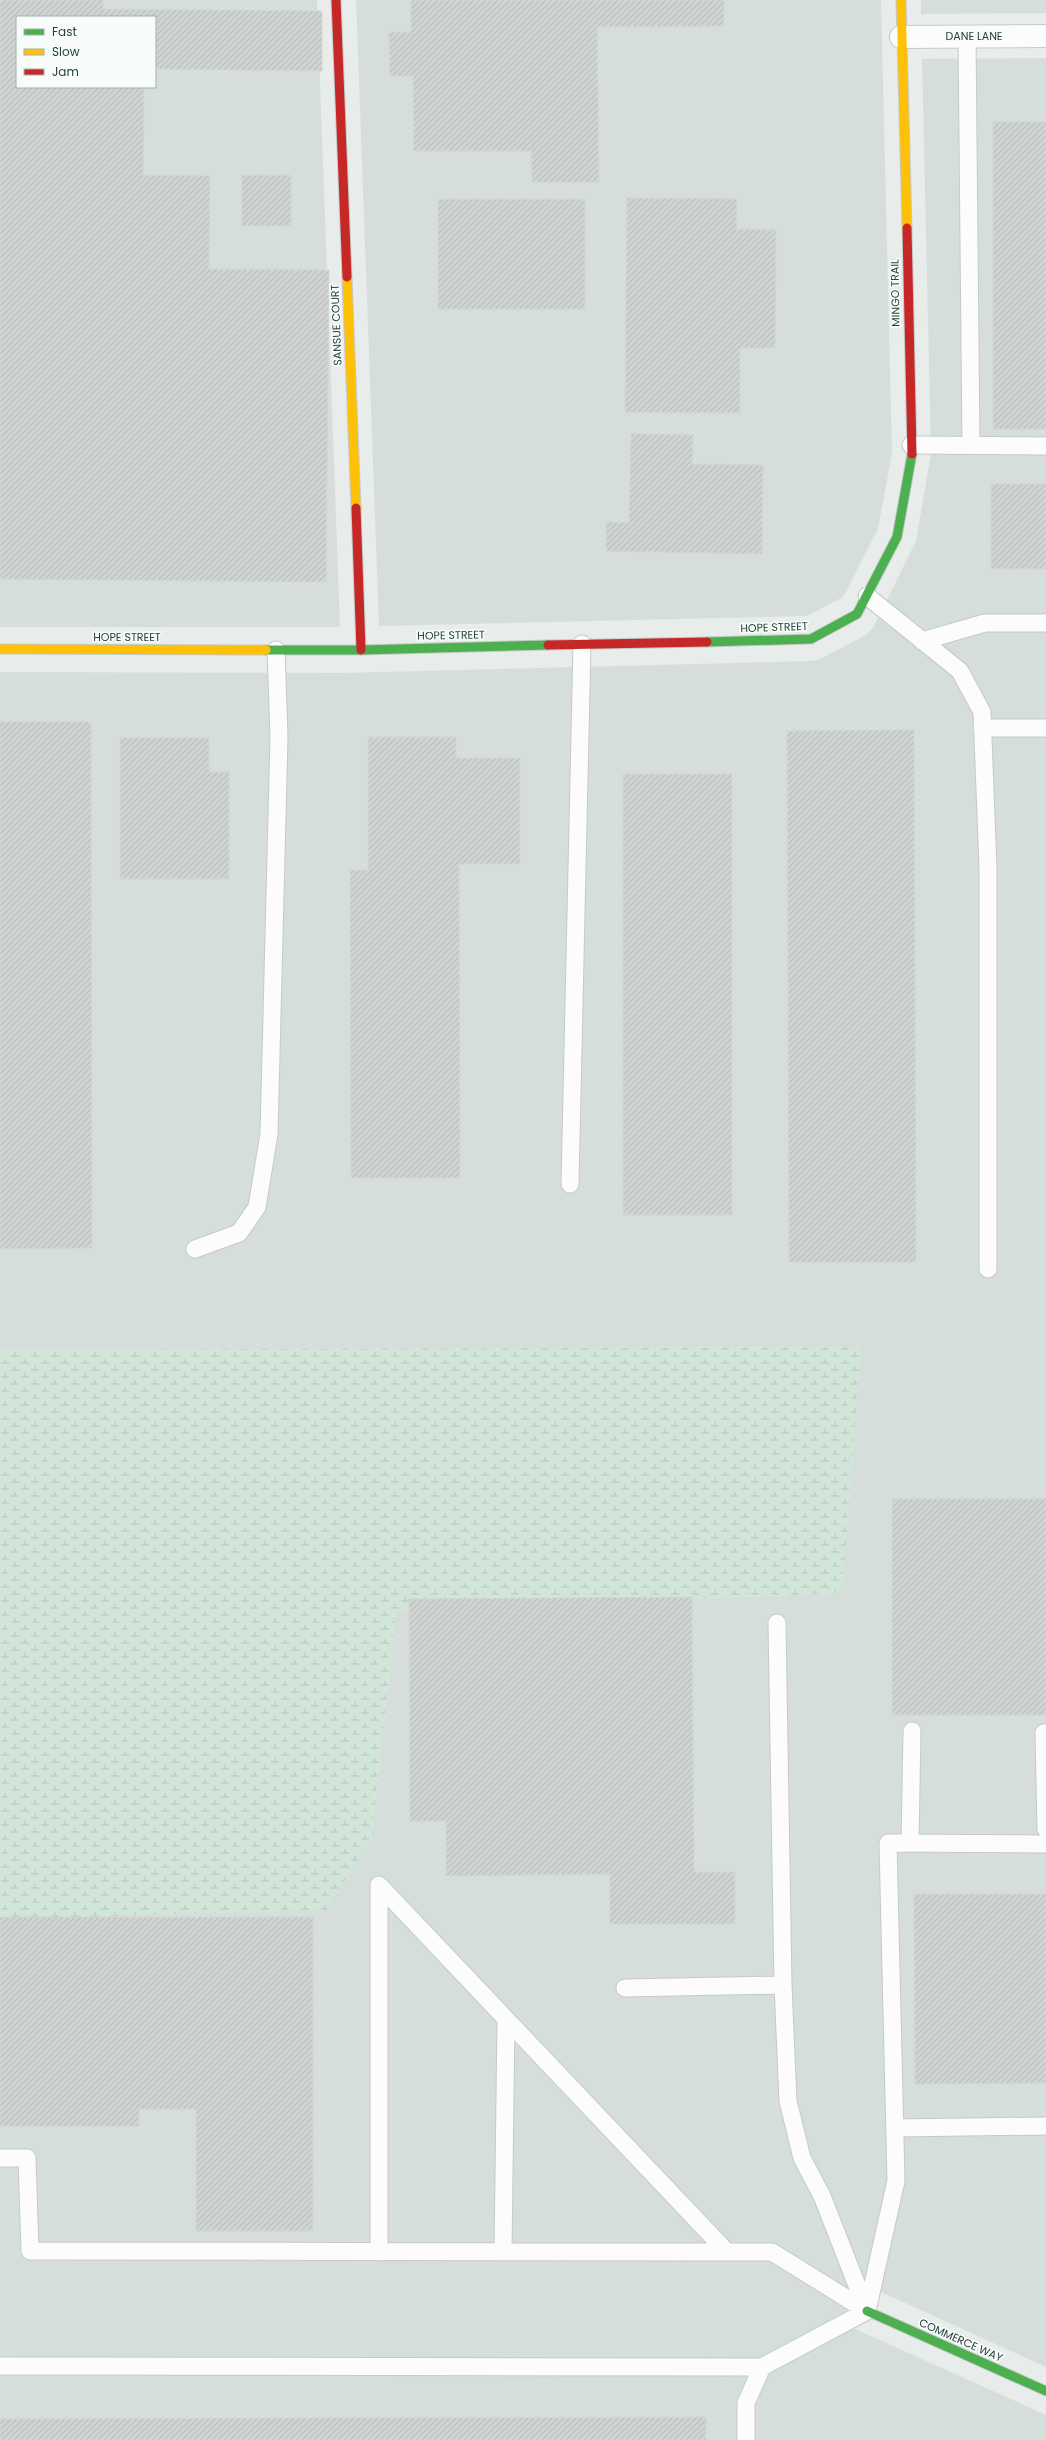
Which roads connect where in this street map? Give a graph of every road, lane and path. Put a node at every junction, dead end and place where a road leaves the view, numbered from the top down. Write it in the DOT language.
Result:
graph roads {
  1 [pos="336,0"];
  2 [pos="901,0"];
  3 [pos="967,36"];
  4 [pos="1046,36"];
  5 [pos="901,37"];
  6 [pos="911,445"];
  7 [pos="971,445"];
  8 [pos="1046,446"];
  9 [pos="876,580"];
  10 [pos="867,596"];
  11 [pos="1046,623"];
  12 [pos="922,641"];
  13 [pos="582,644"];
  14 [pos="0,649"];
  15 [pos="276,650"];
  16 [pos="361,650"];
  17 [pos="982,728"];
  18 [pos="1046,728"];
  19 [pos="570,1184"];
  20 [pos="195,1249"];
  21 [pos="988,1269"];
  22 [pos="777,1623"];
  23 [pos="912,1731"];
  24 [pos="1044,1733"];
  25 [pos="1046,1829"];
  26 [pos="910,1843"];
  27 [pos="1046,1844"];
  28 [pos="783,1985"];
  29 [pos="624,1988"];
  30 [pos="506,2020"];
  31 [pos="1046,2126"];
  32 [pos="895,2128"];
  33 [pos="0,2158"];
  34 [pos="379,2252"];
  35 [pos="503,2252"];
  36 [pos="727,2252"];
  37 [pos="867,2311"];
  38 [pos="0,2366"];
  39 [pos="762,2367"];
  40 [pos="1046,2391"];
  41 [pos="746,2440"];
  1 -- 16 [label="street, SANSUE COURT"];
  2 -- 5 [label="street, MINGO TRAIL"];
  3 -- 4 [label="street, DANE LANE"];
  3 -- 5 [label="street, DANE LANE"];
  3 -- 7 [label="lane"];
  5 -- 6 [label="street, MINGO TRAIL"];
  6 -- 7 [label="lane"];
  6 -- 9 [label="street, MINGO TRAIL"];
  7 -- 8 [label="lane"];
  9 -- 10 [label="street, HOPE STREET"];
  10 -- 12 [label="lane"];
  10 -- 13 [label="street, HOPE STREET"];
  11 -- 12 [label="lane"];
  12 -- 17 [label="lane"];
  13 -- 16 [label="street, HOPE STREET"];
  13 -- 19 [label="lane"];
  14 -- 15 [label="street, HOPE STREET"];
  15 -- 16 [label="street, HOPE STREET"];
  15 -- 20 [label="lane"];
  17 -- 18 [label="lane"];
  17 -- 21 [label="lane"];
  22 -- 28 [label="lane"];
  23 -- 26 [label="lane"];
  24 -- 25 [label="lane"];
  26 -- 27 [label="lane"];
  26 -- 32 [label="lane"];
  28 -- 29 [label="lane"];
  28 -- 37 [label="lane"];
  30 -- 34 [label="lane"];
  30 -- 35 [label="lane"];
  30 -- 36 [label="lane"];
  31 -- 32 [label="lane"];
  32 -- 37 [label="lane"];
  33 -- 34 [label="lane"];
  34 -- 35 [label="lane"];
  35 -- 36 [label="lane"];
  36 -- 37 [label="lane"];
  37 -- 39 [label="lane"];
  37 -- 40 [label="street, COMMERCE WAY"];
  38 -- 39 [label="lane"];
  39 -- 41 [label="lane"];
}
